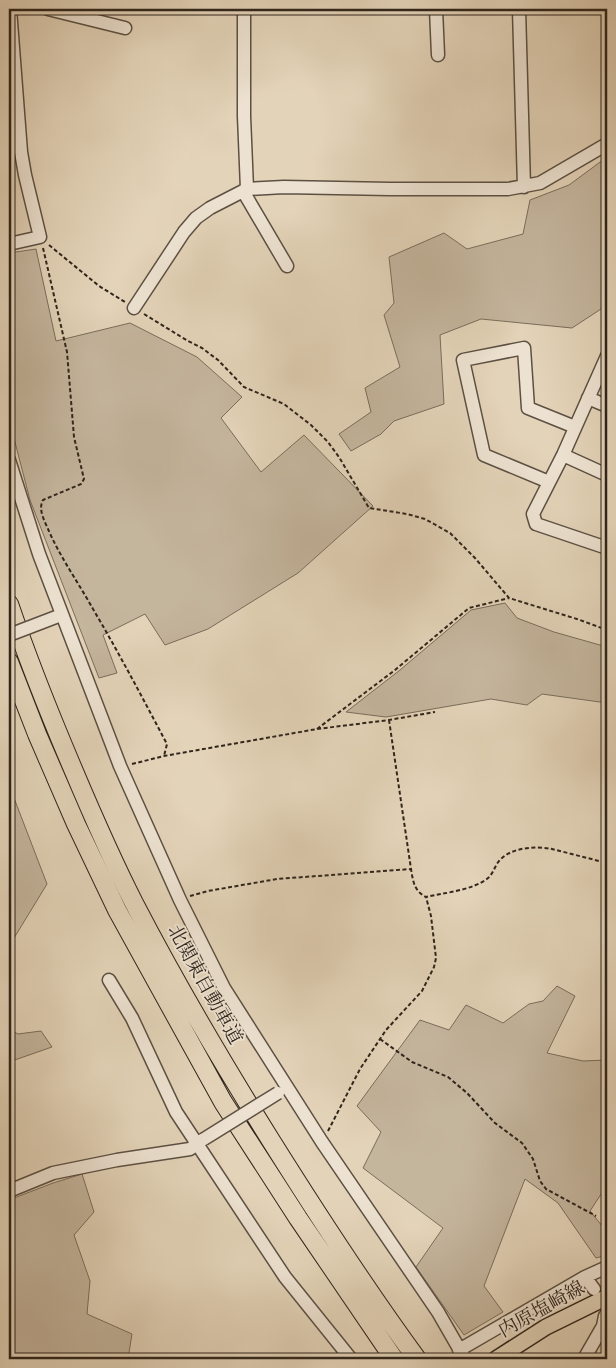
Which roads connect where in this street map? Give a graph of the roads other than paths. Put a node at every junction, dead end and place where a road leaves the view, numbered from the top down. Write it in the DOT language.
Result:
graph roads {
  1 [pos="10,9"];
  2 [pos="48,9"];
  3 [pos="244,9"];
  4 [pos="436,9"];
  5 [pos="519,9"];
  6 [pos="125,28"];
  7 [pos="10,40"];
  8 [pos="438,55"];
  9 [pos="607,144"];
  10 [pos="524,187"];
  11 [pos="245,190"];
  12 [pos="9,244"];
  13 [pos="287,266"];
  14 [pos="134,308"];
  15 [pos="607,356"];
  16 [pos="588,398"];
  17 [pos="607,406"];
  18 [pos="575,427"];
  19 [pos="563,455"];
  20 [pos="9,460"];
  21 [pos="607,475"];
  22 [pos="549,482"];
  23 [pos="607,548"];
  24 [pos="9,604"];
  25 [pos="60,615"];
  26 [pos="9,635"];
  27 [pos="9,662"];
  28 [pos="109,980"];
  29 [pos="282,1090"];
  30 [pos="201,1142"];
  31 [pos="9,1191"];
  32 [pos="607,1267"];
  33 [pos="585,1277"];
  34 [pos="594,1289"];
  35 [pos="607,1297"];
  36 [pos="605,1323"];
  37 [pos="462,1354"];
  38 [pos="351,1359"];
  39 [pos="394,1359"];
  40 [pos="417,1359"];
  41 [pos="496,1359"];
  42 [pos="584,1359"];
  1 -- 7 [label="street"];
  2 -- 6 [label="street"];
  3 -- 11 [label="street"];
  4 -- 8 [label="street"];
  5 -- 10 [label="street"];
  7 -- 12 [label="street"];
  9 -- 10 [label="street"];
  10 -- 11 [label="street"];
  11 -- 13 [label="street"];
  11 -- 14 [label="street"];
  15 -- 16 [label="street"];
  16 -- 17 [label="street"];
  16 -- 18 [label="street"];
  18 -- 19 [label="street"];
  18 -- 22 [label="street"];
  19 -- 21 [label="street"];
  19 -- 22 [label="street"];
  20 -- 25 [label="street"];
  22 -- 23 [label="street"];
  24 -- 40 [label="highway, 北関東自動車道"];
  25 -- 26 [label="street, bridge"];
  25 -- 29 [label="street"];
  27 -- 39 [label="highway"];
  28 -- 30 [label="street"];
  29 -- 30 [label="street, bridge"];
  29 -- 37 [label="street"];
  30 -- 31 [label="street"];
  30 -- 38 [label="street"];
  32 -- 33 [label="street"];
  33 -- 34 [label="street"];
  33 -- 37 [label="street"];
  35 -- 41 [label="main road, 内原塩崎線"];
  36 -- 42 [label="street"];
}
